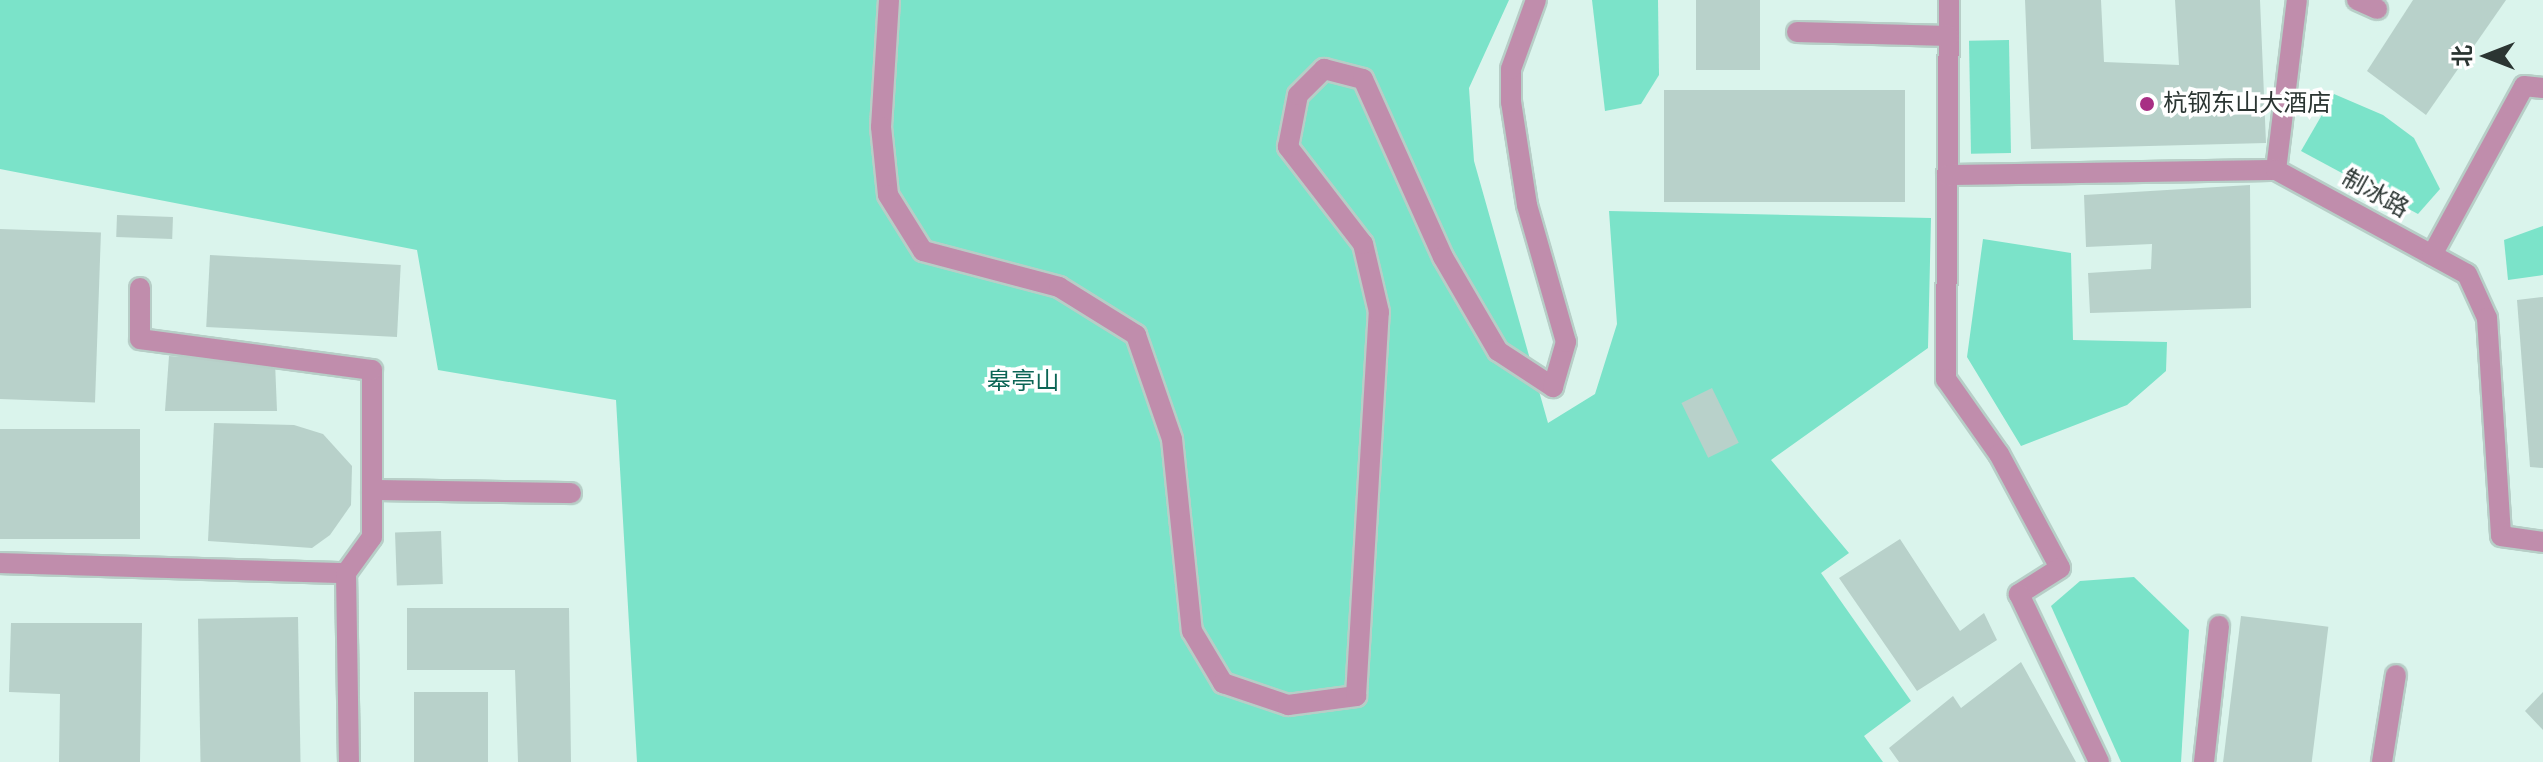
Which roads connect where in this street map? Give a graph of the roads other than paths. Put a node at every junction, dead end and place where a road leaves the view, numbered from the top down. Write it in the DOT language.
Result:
graph roads {
  1 [pos="889,0"];
  2 [pos="1536,0"];
  3 [pos="1949,0"];
  4 [pos="2297,0"];
  5 [pos="2357,0"];
  6 [pos="2377,9"];
  7 [pos="1797,32"];
  8 [pos="1949,36"];
  9 [pos="2543,88"];
  10 [pos="2276,170"];
  11 [pos="1947,175"];
  12 [pos="2432,255"];
  13 [pos="140,288"];
  14 [pos="372,490"];
  15 [pos="571,493"];
  16 [pos="2543,542"];
  17 [pos="0,563"];
  18 [pos="346,573"];
  19 [pos="2219,626"];
  20 [pos="2396,675"];
  21 [pos="349,762"];
  22 [pos="2099,762"];
  23 [pos="2204,762"];
  24 [pos="2382,762"];
  1 -- 2 [label="street"];
  3 -- 8 [label="street"];
  4 -- 10 [label="street"];
  5 -- 6 [label="street"];
  7 -- 8 [label="street"];
  8 -- 11 [label="street"];
  9 -- 12 [label="street"];
  10 -- 11 [label="street, 制冰路"];
  10 -- 12 [label="street, 制冰路"];
  11 -- 22 [label="street"];
  12 -- 16 [label="street, 制冰路"];
  13 -- 14 [label="street"];
  14 -- 15 [label="street"];
  14 -- 18 [label="street"];
  17 -- 18 [label="street"];
  18 -- 21 [label="street"];
  19 -- 23 [label="street"];
  20 -- 24 [label="street"];
}
